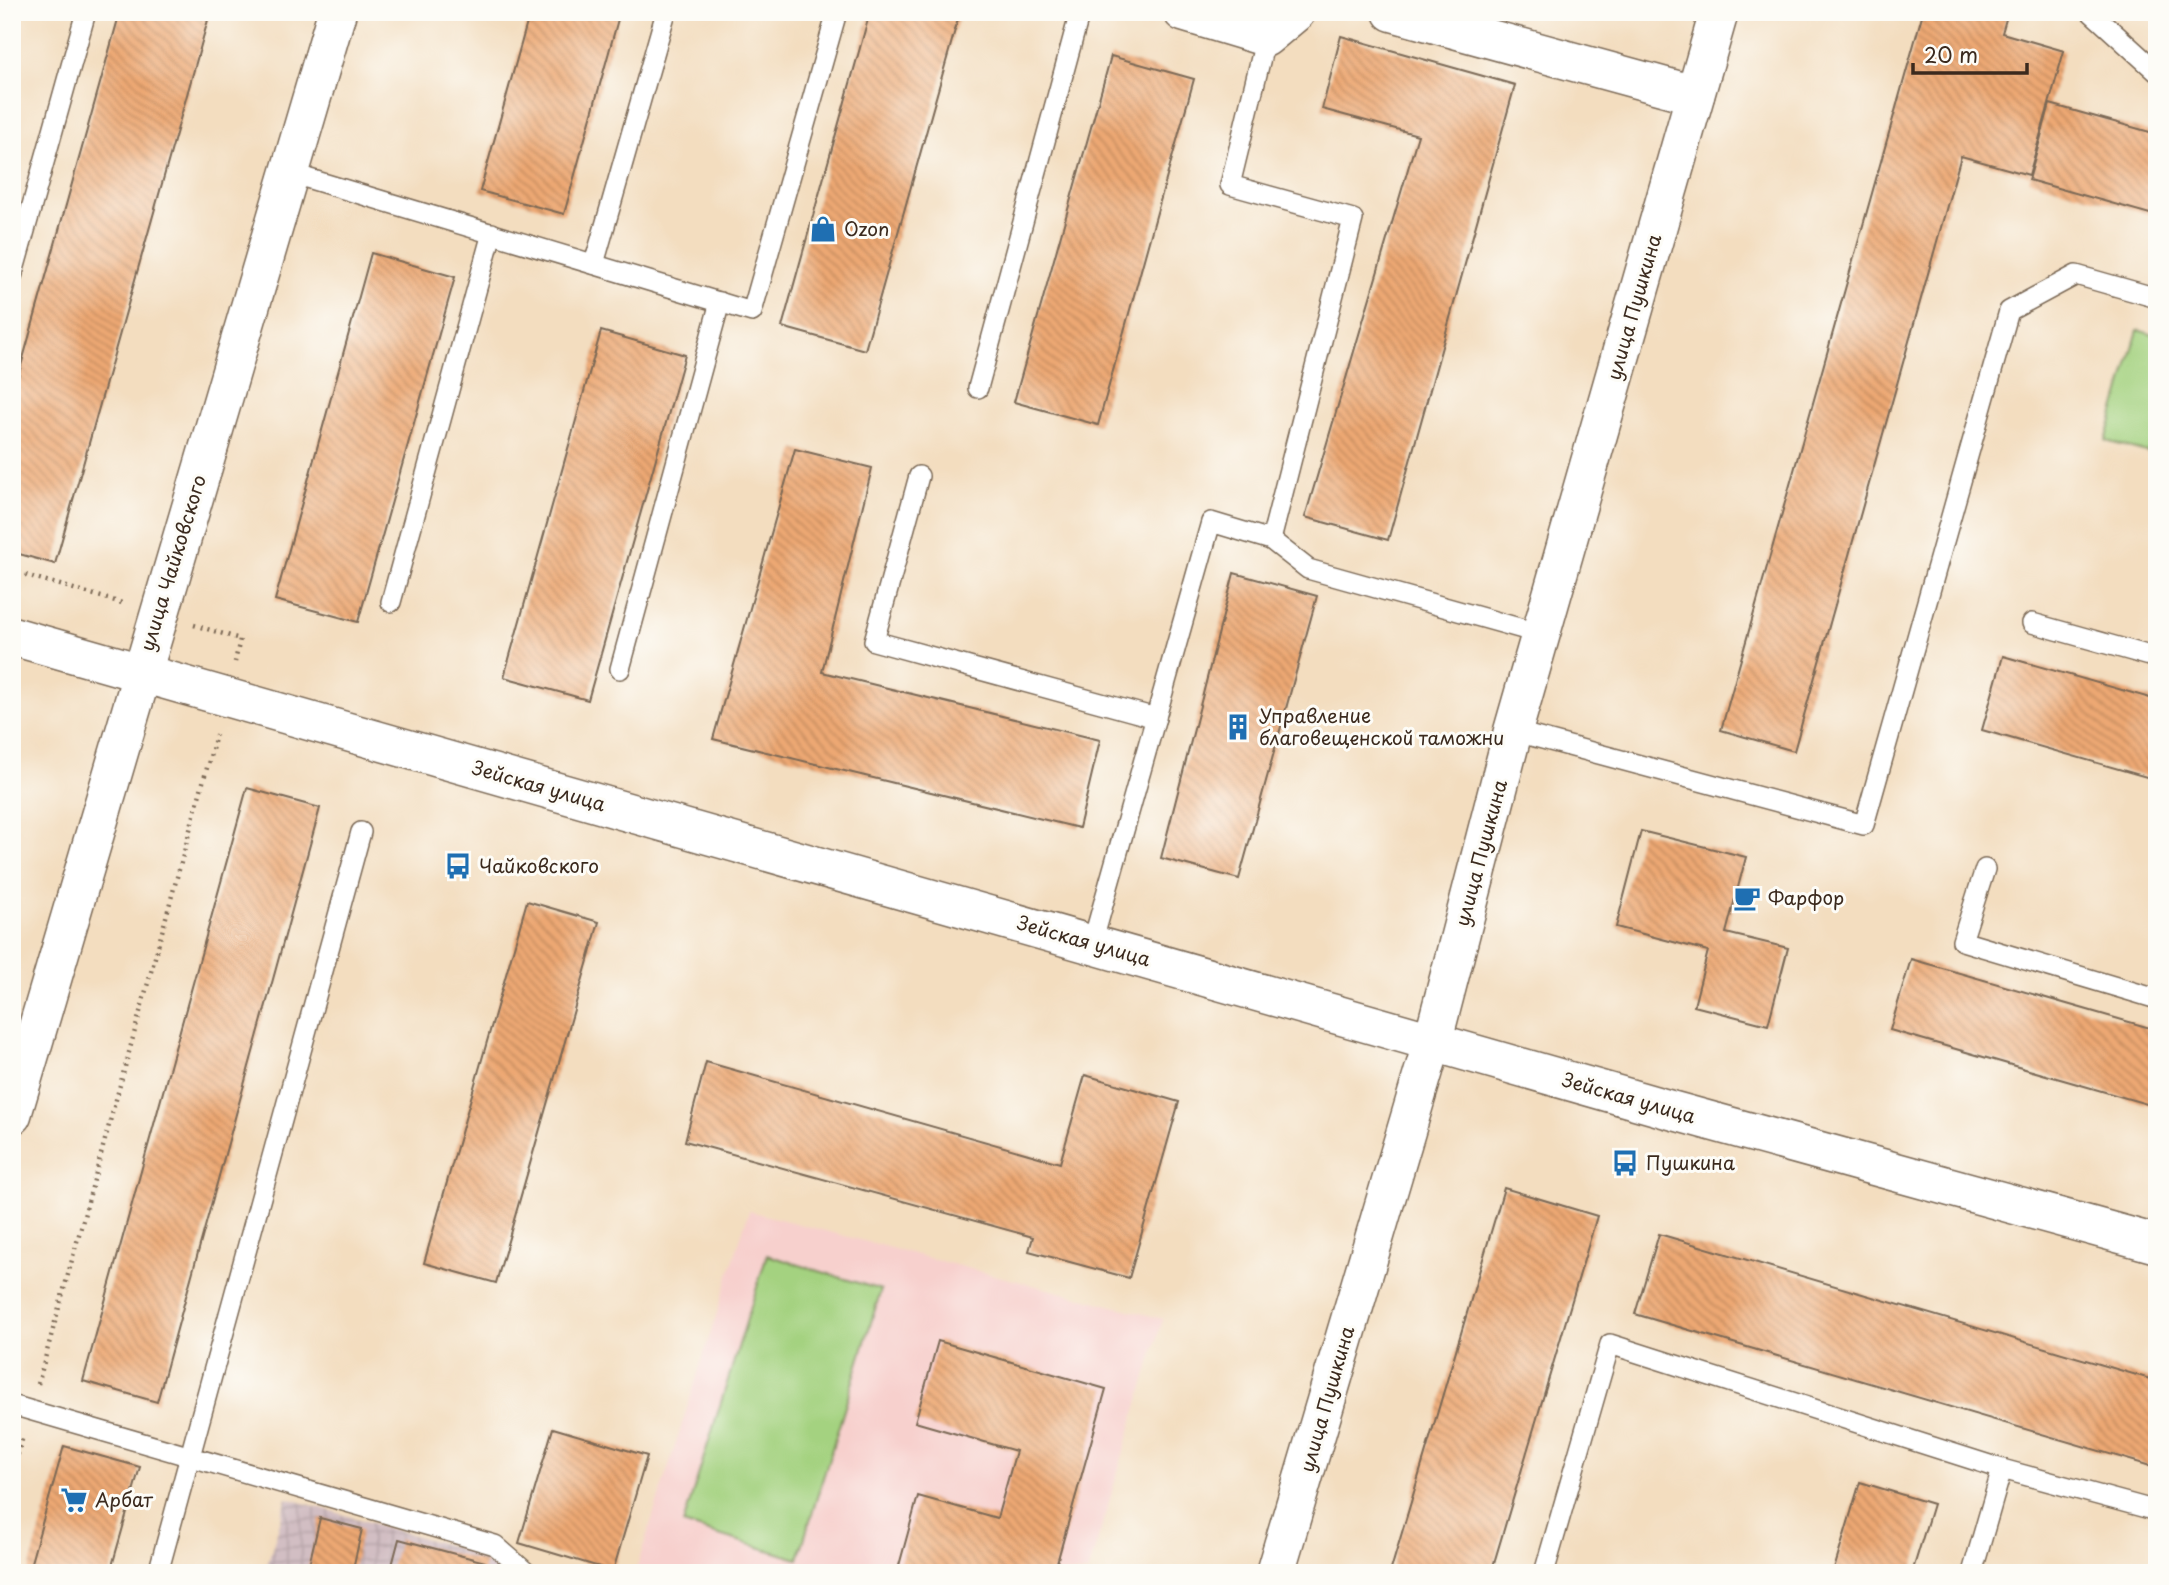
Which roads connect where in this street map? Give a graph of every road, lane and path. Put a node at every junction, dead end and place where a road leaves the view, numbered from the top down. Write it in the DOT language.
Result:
graph roads {
  1 [pos="86,12"];
  2 [pos="337,12"];
  3 [pos="666,12"];
  4 [pos="837,12"];
  5 [pos="1080,12"];
  6 [pos="1183,12"];
  7 [pos="1296,12"];
  8 [pos="1392,12"];
  9 [pos="1719,12"];
  10 [pos="2091,12"];
  11 [pos="1266,37"];
  12 [pos="2157,72"];
  13 [pos="1695,95"];
  14 [pos="290,173"];
  15 [pos="492,233"];
  16 [pos="594,264"];
  17 [pos="12,277"];
  18 [pos="2157,298"];
  19 [pos="720,302"];
  20 [pos="978,388"];
  21 [pos="919,476"];
  22 [pos="1271,540"];
  23 [pos="12,571"];
  24 [pos="391,602"];
  25 [pos="158,614"];
  26 [pos="2032,623"];
  27 [pos="1541,635"];
  28 [pos="12,636"];
  29 [pos="2157,657"];
  30 [pos="620,669"];
  31 [pos="140,671"];
  32 [pos="227,696"];
  33 [pos="1156,718"];
  34 [pos="1513,731"];
  35 [pos="361,832"];
  36 [pos="1984,869"];
  37 [pos="1092,944"];
  38 [pos="2157,999"];
  39 [pos="1433,1040"];
  40 [pos="12,1115"];
  41 [pos="2157,1244"];
  42 [pos="22,1407"];
  43 [pos="190,1456"];
  44 [pos="2002,1469"];
  45 [pos="12,1475"];
  46 [pos="2157,1511"];
  47 [pos="158,1573"];
  48 [pos="527,1573"];
  49 [pos="1275,1573"];
  50 [pos="1544,1573"];
  51 [pos="1972,1573"];
  1 -- 17 [label="lane"];
  2 -- 14 [label="street, улица Чайковского"];
  3 -- 16 [label="lane"];
  4 -- 19 [label="lane"];
  5 -- 20 [label="lane"];
  6 -- 11 [label="street"];
  7 -- 11 [label="street"];
  8 -- 13 [label="street"];
  9 -- 13 [label="street, улица Пушкина"];
  10 -- 12 [label="lane"];
  11 -- 22 [label="lane"];
  13 -- 27 [label="street, улица Пушкина"];
  14 -- 15 [label="lane"];
  14 -- 25 [label="street, улица Чайковского"];
  15 -- 16 [label="lane"];
  15 -- 24 [label="lane"];
  16 -- 19 [label="lane"];
  18 -- 34 [label="lane"];
  19 -- 30 [label="lane"];
  21 -- 33 [label="lane"];
  22 -- 27 [label="lane"];
  22 -- 33 [label="lane"];
  23 -- 25 [label="path"];
  25 -- 31 [label="street, улица Чайковского"];
  25 -- 32 [label="path"];
  26 -- 29 [label="lane"];
  27 -- 34 [label="street, улица Пушкина"];
  28 -- 31 [label="street, Зейская улица"];
  31 -- 32 [label="street, Зейская улица"];
  31 -- 40 [label="street, улица Чайковского"];
  32 -- 37 [label="street, Зейская улица"];
  32 -- 42 [label="path"];
  33 -- 37 [label="lane"];
  34 -- 39 [label="street, улица Пушкина"];
  35 -- 43 [label="lane"];
  36 -- 38 [label="lane"];
  37 -- 39 [label="street, Зейская улица"];
  39 -- 41 [label="street, Зейская улица"];
  39 -- 49 [label="street, улица Пушкина"];
  42 -- 43 [label="lane"];
  42 -- 45 [label="path"];
  43 -- 47 [label="lane"];
  43 -- 48 [label="lane"];
  44 -- 46 [label="lane"];
  44 -- 50 [label="lane"];
  44 -- 51 [label="lane"];
}
